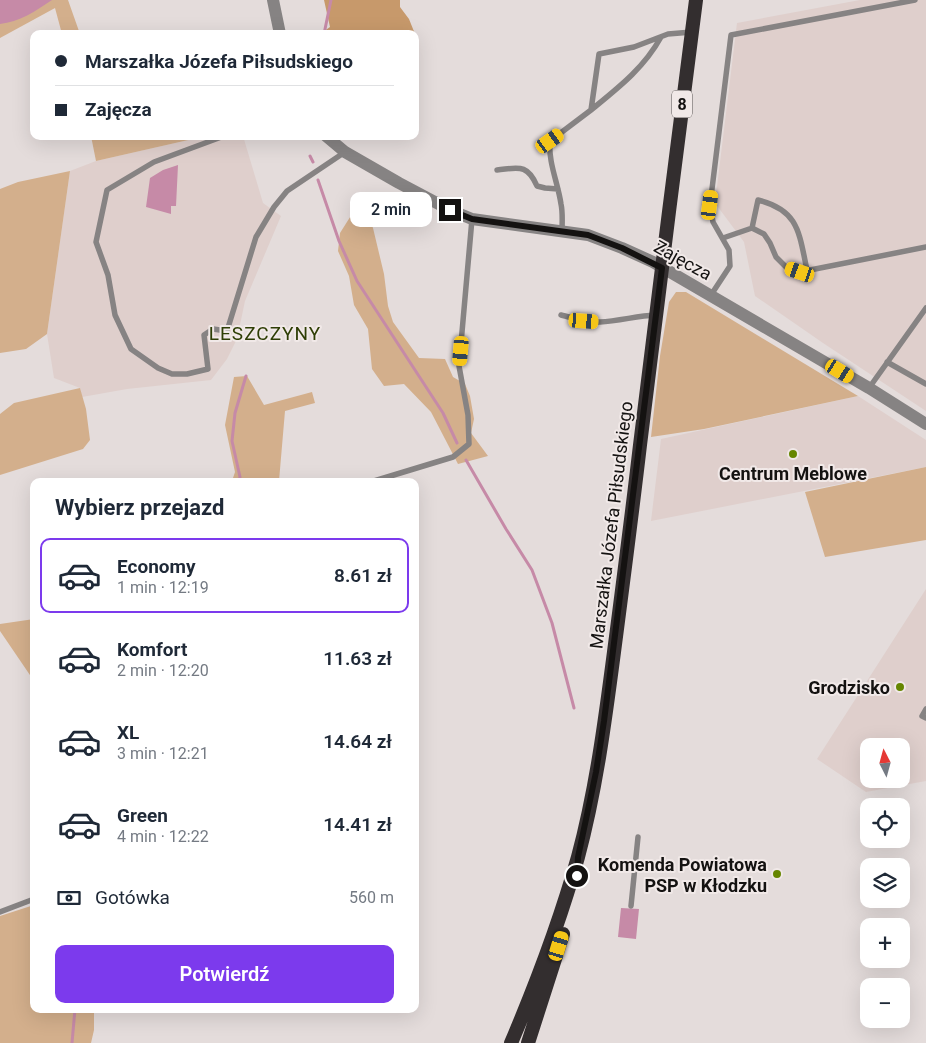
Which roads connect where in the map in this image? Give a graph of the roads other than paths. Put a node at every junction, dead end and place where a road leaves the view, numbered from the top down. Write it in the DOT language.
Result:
graph roads {
  1 [pos="273,0"];
  2 [pos="696,0"];
  3 [pos="915,0"];
  4 [pos="279,30"];
  5 [pos="692,32"];
  6 [pos="661,37"];
  7 [pos="591,110"];
  8 [pos="213,140"];
  9 [pos="331,140"];
  10 [pos="345,152"];
  11 [pos="496,170"];
  12 [pos="558,189"];
  13 [pos="472,219"];
  14 [pos="752,228"];
  15 [pos="562,232"];
  16 [pos="723,238"];
  17 [pos="926,247"];
  18 [pos="662,268"];
  19 [pos="807,270"];
  20 [pos="711,295"];
  21 [pos="926,308"];
  22 [pos="561,315"];
  23 [pos="655,315"];
  24 [pos="887,362"];
  25 [pos="926,384"];
  26 [pos="869,388"];
  27 [pos="926,424"];
  28 [pos="384,478"];
  29 [pos="926,709"];
  30 [pos="926,718"];
  31 [pos="638,837"];
  32 [pos="578,857"];
  33 [pos="30,900"];
  34 [pos="631,906"];
  35 [pos="0,912"];
  36 [pos="511,1043"];
  37 [pos="528,1043"];
  1 -- 4 [label="street"];
  2 -- 5 [label="highway, Marszałka Józefa Piłsudskiego / 8"];
  3 -- 16 [label="lane"];
  5 -- 6 [label="lane"];
  5 -- 18 [label="highway, Marszałka Józefa Piłsudskiego / 8"];
  6 -- 7 [label="lane"];
  6 -- 7 [label="lane"];
  7 -- 12 [label="lane"];
  8 -- 10 [label="lane"];
  9 -- 10 [label="street, Zajęcza"];
  10 -- 13 [label="street, Zajęcza"];
  11 -- 12 [label="lane"];
  12 -- 15 [label="lane"];
  13 -- 15 [label="street, Zajęcza"];
  13 -- 28 [label="lane"];
  14 -- 16 [label="lane"];
  14 -- 19 [label="lane"];
  14 -- 19 [label="lane"];
  15 -- 18 [label="street, Zajęcza"];
  16 -- 20 [label="lane"];
  17 -- 19 [label="lane"];
  18 -- 20 [label="street, Zajęcza"];
  18 -- 23 [label="highway, Marszałka Józefa Piłsudskiego / 8"];
  20 -- 26 [label="street, Zajęcza"];
  21 -- 24 [label="lane"];
  22 -- 23 [label="lane"];
  23 -- 32 [label="highway, Marszałka Józefa Piłsudskiego / 8"];
  24 -- 25 [label="lane"];
  24 -- 26 [label="lane"];
  26 -- 27 [label="street, Zajęcza"];
  29 -- 30 [label="lane"];
  31 -- 34 [label="lane"];
  32 -- 36 [label="highway, Marszałka Józefa Piłsudskiego / 8"];
  32 -- 37 [label="highway"];
  33 -- 35 [label="lane"];
}
